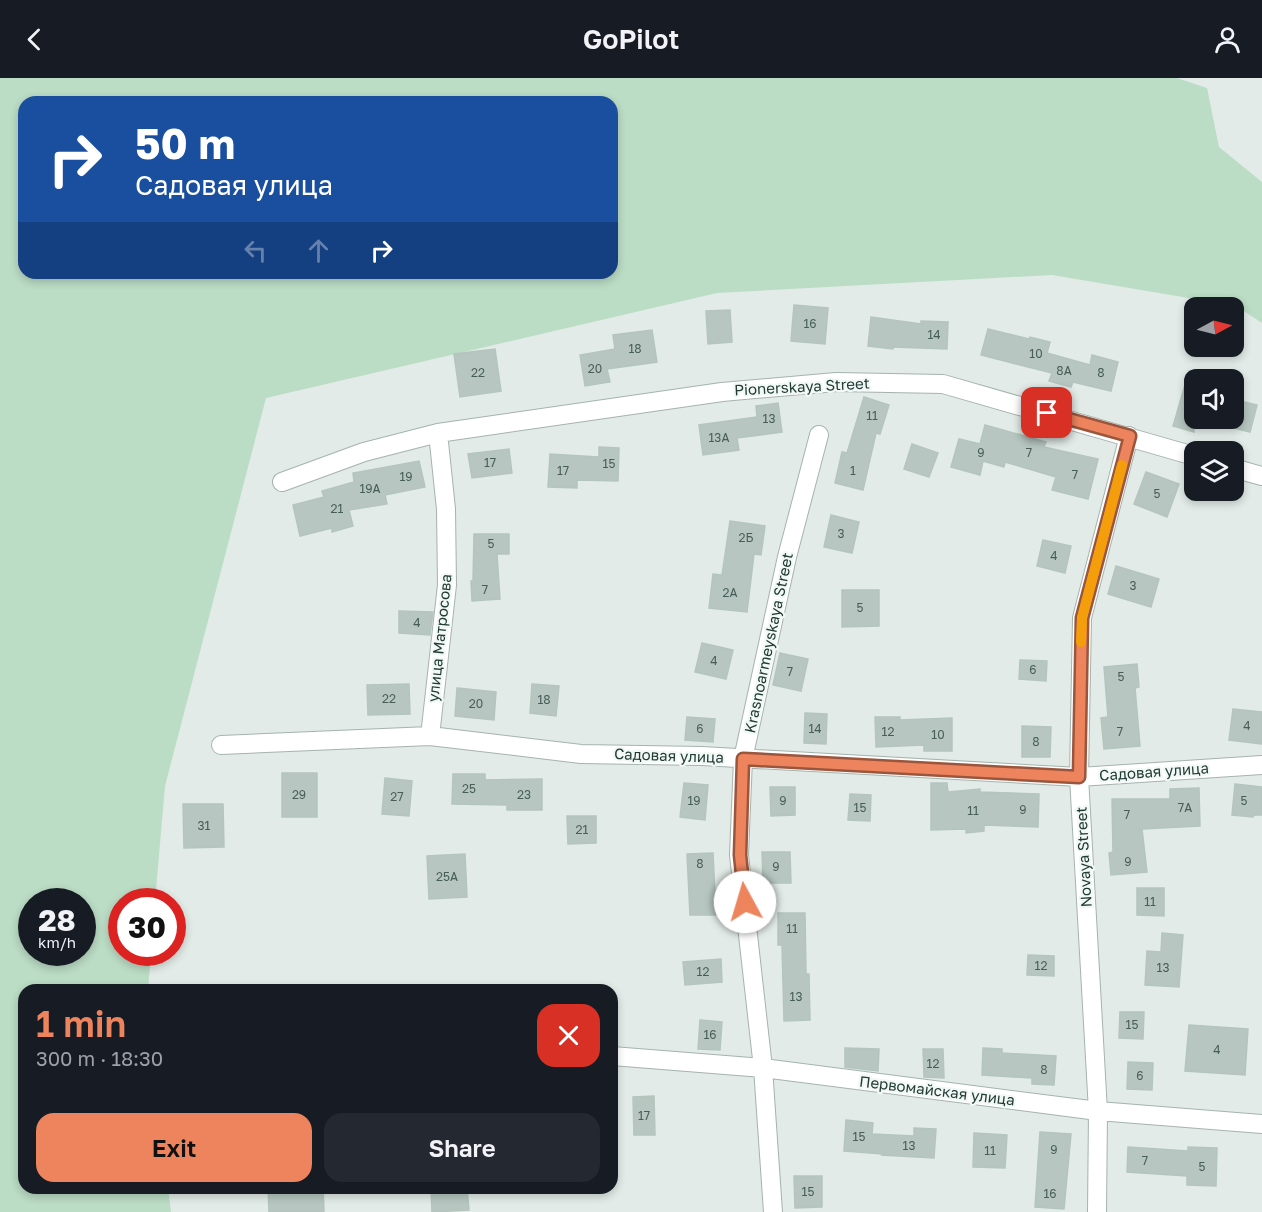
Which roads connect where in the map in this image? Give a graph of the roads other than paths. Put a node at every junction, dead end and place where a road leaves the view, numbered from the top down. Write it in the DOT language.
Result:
graph roads {
  1 [pos="438,433"];
  2 [pos="819,435"];
  3 [pos="1130,436"];
  4 [pos="1184,453"];
  5 [pos="1244,471"];
  6 [pos="1262,476"];
  7 [pos="282,482"];
  8 [pos="430,736"];
  9 [pos="220,745"];
  10 [pos="743,759"];
  11 [pos="1262,765"];
  12 [pos="1079,777"];
  13 [pos="618,1056"];
  14 [pos="762,1068"];
  15 [pos="1098,1111"];
  16 [pos="1262,1124"];
  17 [pos="773,1212"];
  18 [pos="1097,1212"];
  1 -- 3 [label="street, Pionerskaya Street"];
  1 -- 7 [label="street, Pionerskaya Street"];
  1 -- 8 [label="street, улица Матросова"];
  2 -- 10 [label="street, Krasnoarmeyskaya Street"];
  3 -- 4 [label="street, Pionerskaya Street"];
  3 -- 12 [label="street, Novaya Street"];
  5 -- 6 [label="street"];
  8 -- 9 [label="street, Садовая улица"];
  8 -- 10 [label="street, Садовая улица"];
  10 -- 12 [label="street, Садовая улица"];
  10 -- 14 [label="street, Krasnoarmeyskaya Street"];
  11 -- 12 [label="street, Садовая улица"];
  12 -- 15 [label="street, Novaya Street"];
  13 -- 14 [label="street, Первомайская улица"];
  14 -- 15 [label="street, Первомайская улица"];
  14 -- 17 [label="street, Krasnoarmeyskaya Street"];
  15 -- 16 [label="street, Первомайская улица"];
  15 -- 18 [label="street, Novaya Street"];
}
